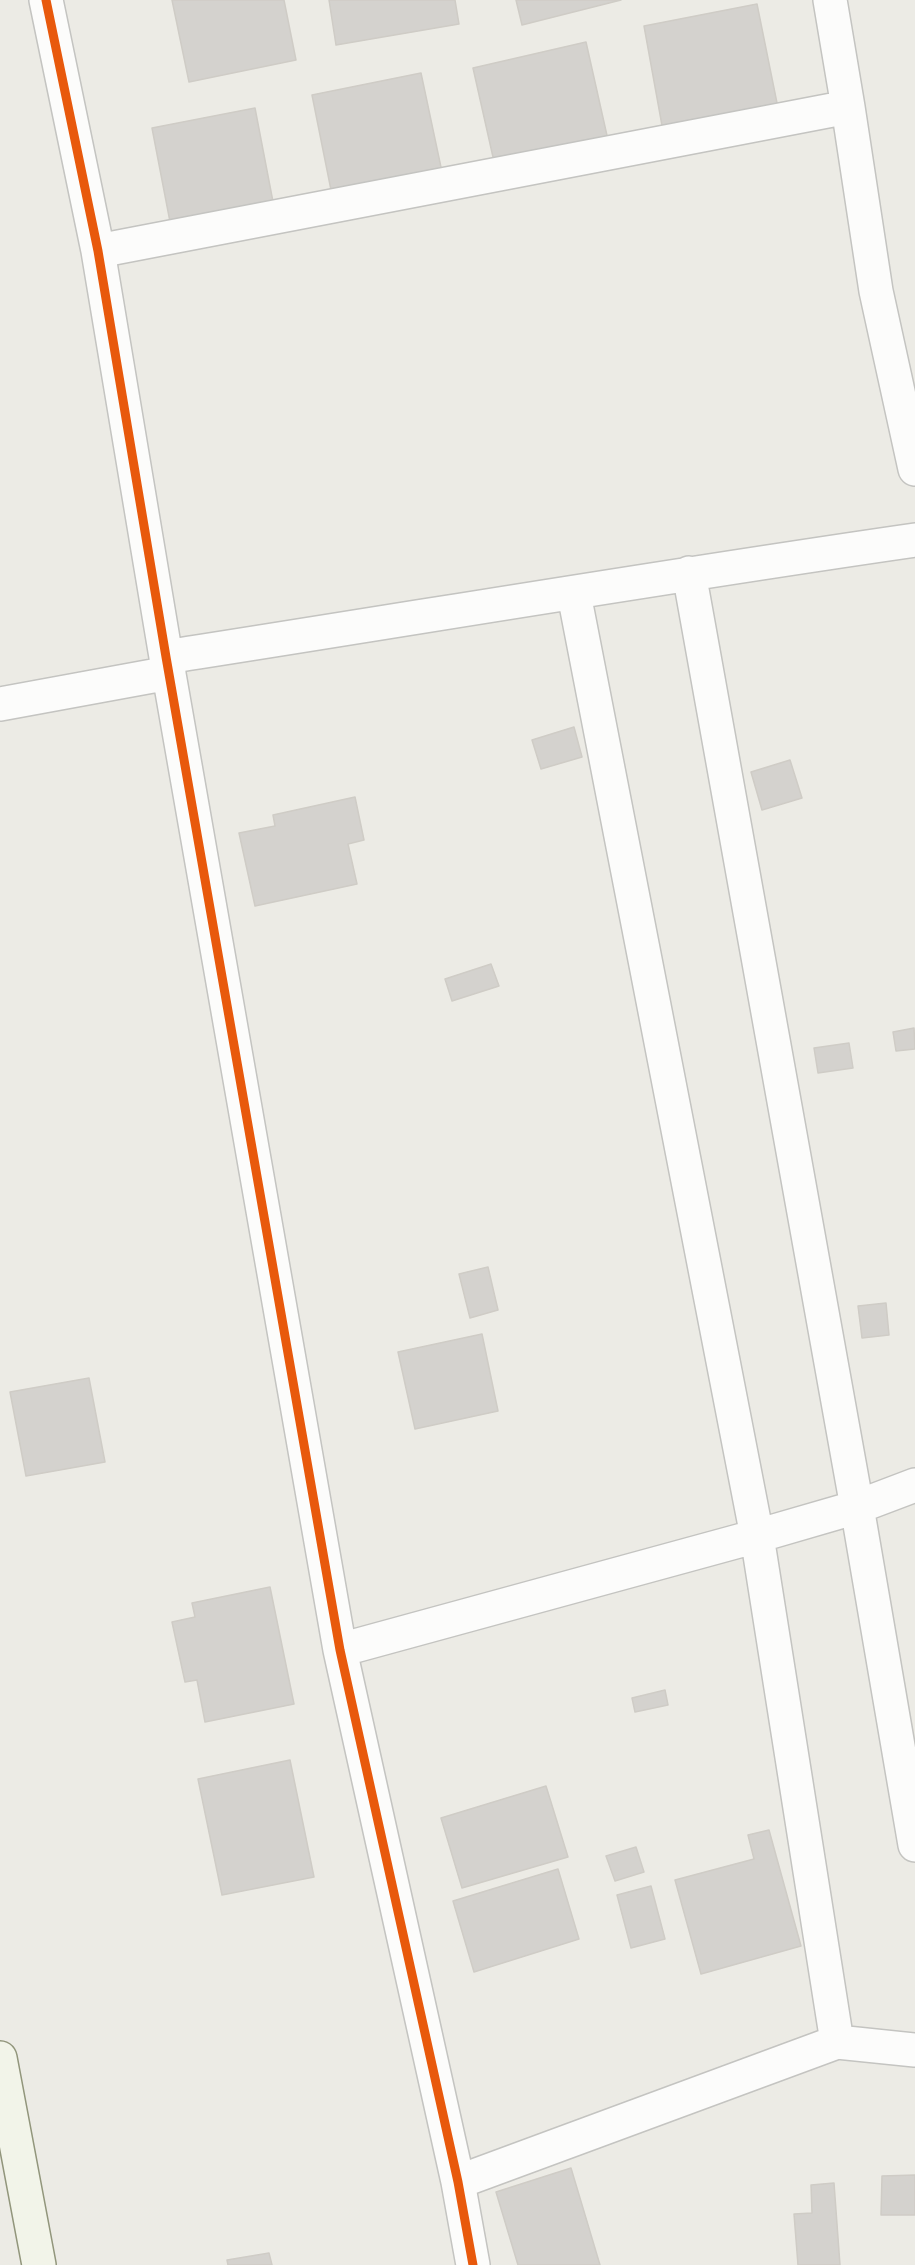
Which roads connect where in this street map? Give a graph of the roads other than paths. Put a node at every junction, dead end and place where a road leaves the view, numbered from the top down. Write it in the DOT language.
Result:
graph roads {
  1 [pos="46,0"];
  2 [pos="830,0"];
  3 [pos="848,107"];
  4 [pos="98,251"];
  5 [pos="915,469"];
  6 [pos="915,540"];
  7 [pos="689,573"];
  8 [pos="574,594"];
  9 [pos="167,665"];
  10 [pos="0,704"];
  11 [pos="915,1485"];
  12 [pos="857,1507"];
  13 [pos="757,1536"];
  14 [pos="340,1650"];
  15 [pos="915,1845"];
  16 [pos="837,2043"];
  17 [pos="915,2050"];
  18 [pos="0,2058"];
  19 [pos="458,2182"];
  20 [pos="39,2265"];
  21 [pos="473,2265"];
  1 -- 4 [label="street"];
  2 -- 3 [label="street"];
  3 -- 4 [label="street"];
  3 -- 5 [label="street"];
  4 -- 9 [label="street"];
  6 -- 7 [label="street"];
  7 -- 8 [label="street"];
  7 -- 12 [label="street"];
  8 -- 9 [label="street"];
  8 -- 13 [label="street"];
  9 -- 10 [label="street"];
  9 -- 14 [label="street"];
  11 -- 12 [label="street"];
  12 -- 13 [label="street"];
  12 -- 15 [label="street"];
  13 -- 14 [label="street"];
  13 -- 16 [label="street"];
  14 -- 19 [label="street"];
  16 -- 17 [label="street"];
  16 -- 19 [label="street"];
  18 -- 20 [label="street"];
  19 -- 21 [label="street"];
}
